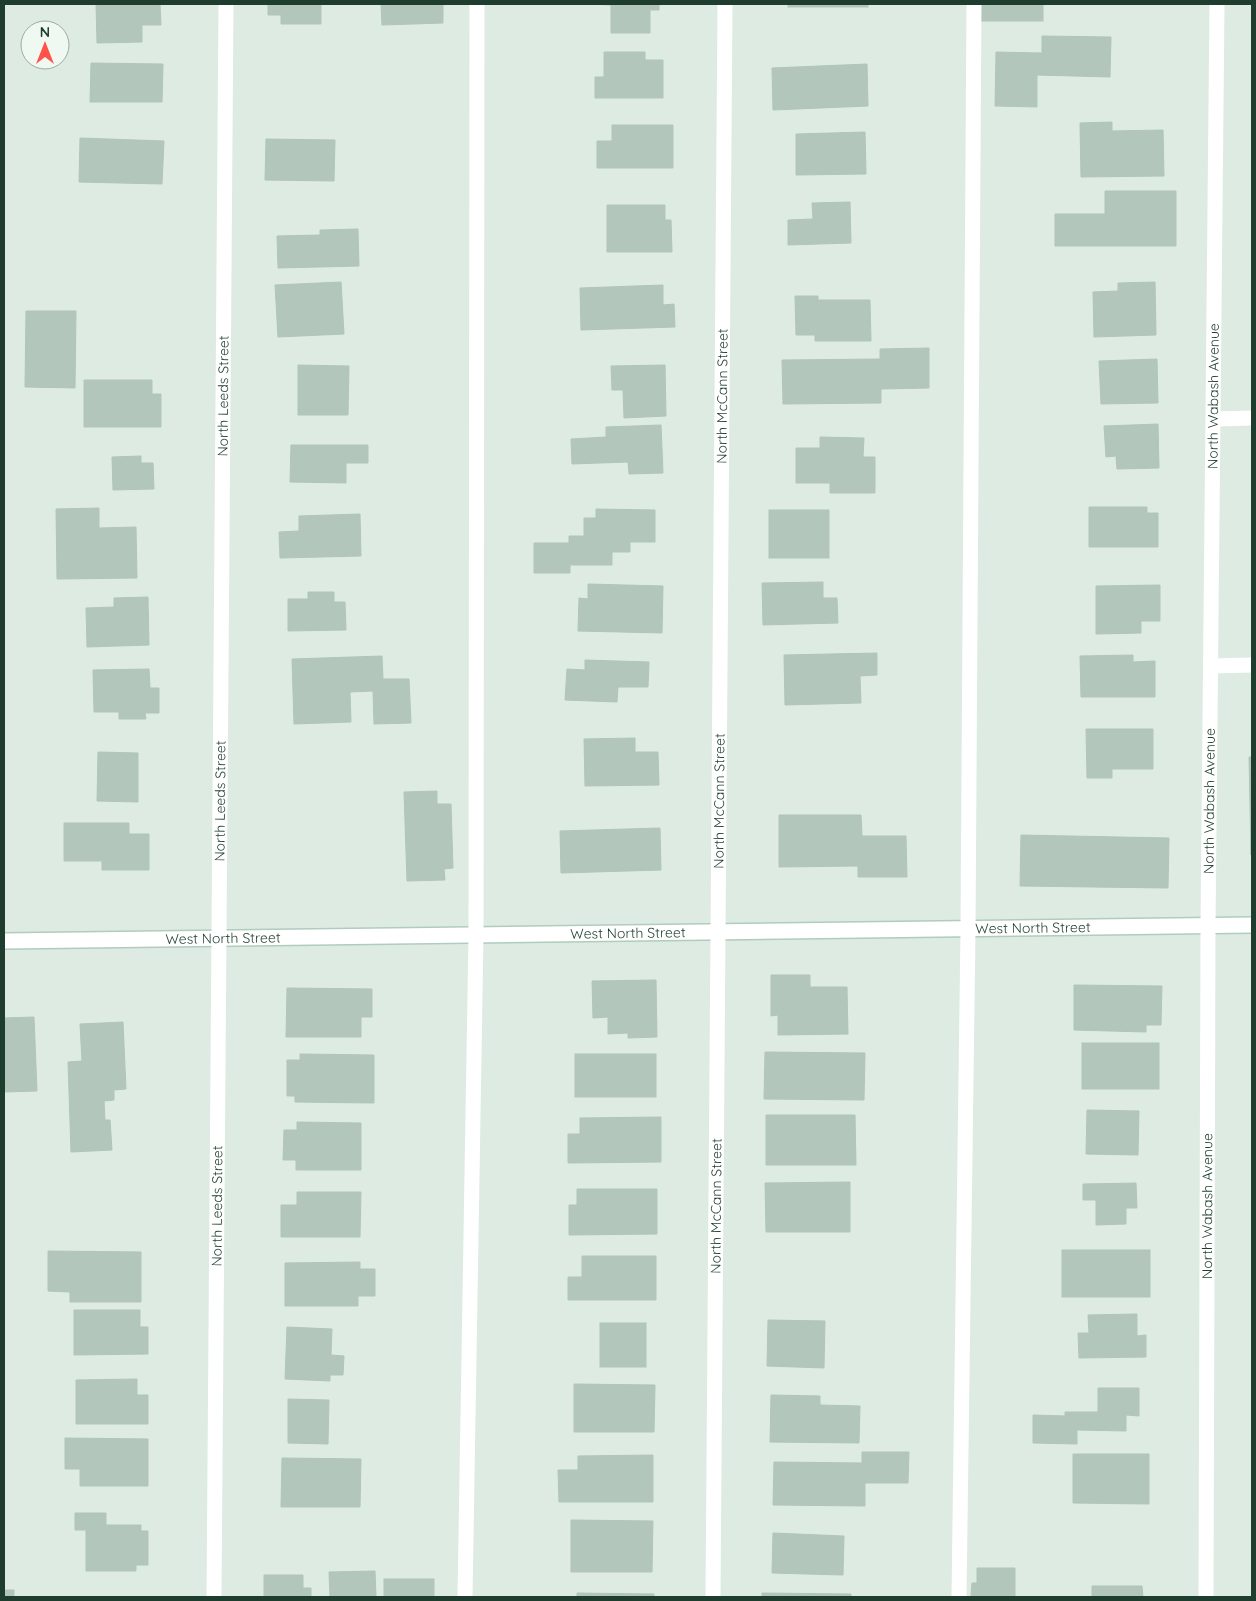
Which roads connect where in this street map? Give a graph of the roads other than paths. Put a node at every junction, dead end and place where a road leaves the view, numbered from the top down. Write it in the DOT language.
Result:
graph roads {
  1 [pos="226,4"];
  2 [pos="477,4"];
  3 [pos="726,4"];
  4 [pos="974,4"];
  5 [pos="1217,4"];
  6 [pos="1252,418"];
  7 [pos="1214,419"];
  8 [pos="1211,666"];
  9 [pos="1252,666"];
  10 [pos="1252,925"];
  11 [pos="1208,926"];
  12 [pos="968,930"];
  13 [pos="719,933"];
  14 [pos="476,935"];
  15 [pos="218,938"];
  16 [pos="4,941"];
  17 [pos="214,1597"];
  18 [pos="465,1597"];
  19 [pos="713,1597"];
  20 [pos="960,1597"];
  21 [pos="1206,1597"];
  1 -- 15 [label="street, North Leeds Street"];
  2 -- 14 [label="street"];
  3 -- 13 [label="street, North McCann Street"];
  4 -- 12 [label="street"];
  5 -- 7 [label="street, North Wabash Avenue"];
  6 -- 7 [label="street"];
  7 -- 8 [label="street, North Wabash Avenue"];
  8 -- 9 [label="street"];
  8 -- 11 [label="street, North Wabash Avenue"];
  10 -- 11 [label="street, West North Street"];
  11 -- 12 [label="street, West North Street"];
  11 -- 21 [label="street, North Wabash Avenue"];
  12 -- 13 [label="street, West North Street"];
  12 -- 20 [label="street"];
  13 -- 14 [label="street, West North Street"];
  13 -- 19 [label="street, North McCann Street"];
  14 -- 15 [label="street, West North Street"];
  14 -- 18 [label="street"];
  15 -- 16 [label="street, West North Street"];
  15 -- 17 [label="street, North Leeds Street"];
}
